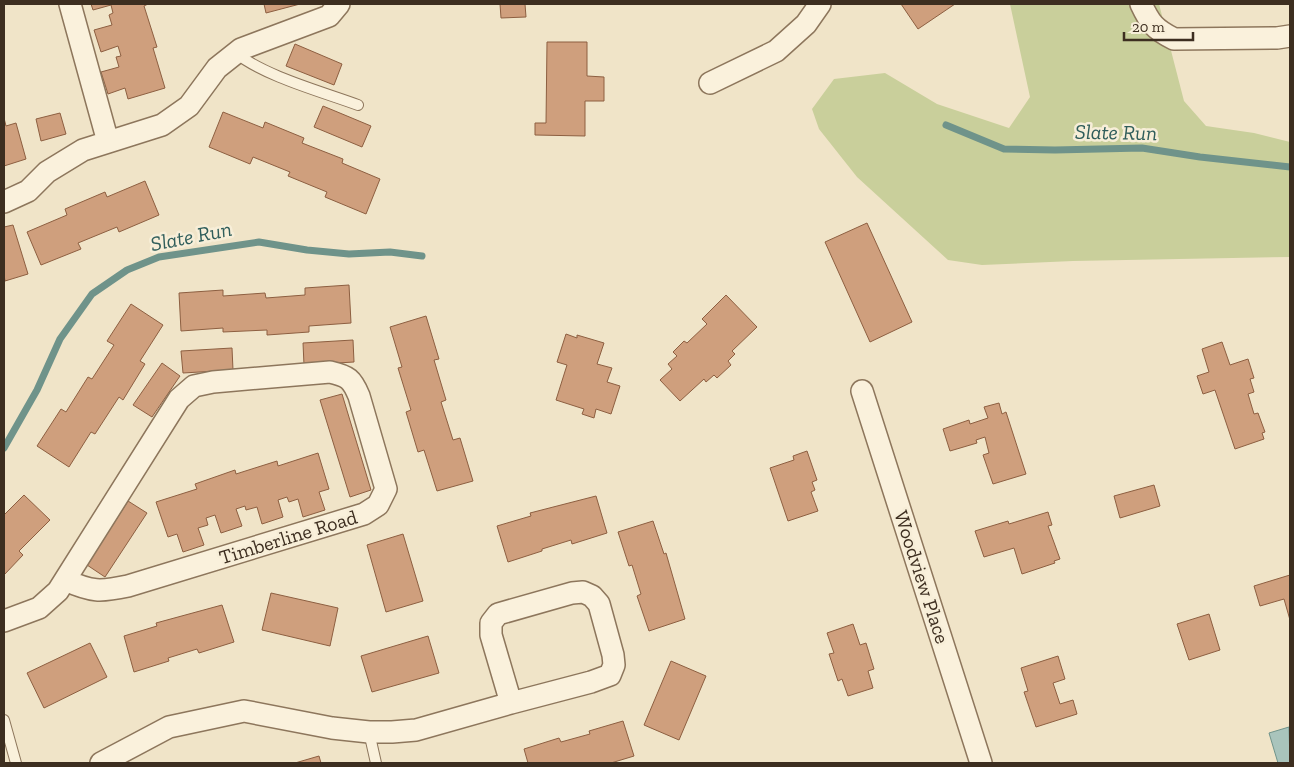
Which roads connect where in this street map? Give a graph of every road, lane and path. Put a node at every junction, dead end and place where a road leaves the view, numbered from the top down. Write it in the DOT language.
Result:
graph roads {
  1 [pos="70,4"];
  2 [pos="339,4"];
  3 [pos="820,4"];
  4 [pos="1140,4"];
  5 [pos="1290,36"];
  6 [pos="236,53"];
  7 [pos="710,83"];
  8 [pos="358,105"];
  9 [pos="108,142"];
  10 [pos="4,202"];
  11 [pos="862,391"];
  12 [pos="65,580"];
  13 [pos="4,621"];
  14 [pos="511,703"];
  15 [pos="4,720"];
  16 [pos="369,732"];
  17 [pos="16,763"];
  18 [pos="101,763"];
  19 [pos="376,763"];
  20 [pos="981,763"];
  1 -- 9 [label="street"];
  2 -- 6 [label="street"];
  3 -- 7 [label="street"];
  4 -- 5 [label="street"];
  6 -- 8 [label="lane"];
  6 -- 9 [label="street"];
  9 -- 10 [label="street"];
  11 -- 20 [label="street, Woodview Place"];
  12 -- 12 [label="street, Timberline Road"];
  12 -- 13 [label="street, Timberline Road"];
  14 -- 14 [label="street"];
  14 -- 16 [label="street"];
  15 -- 17 [label="lane"];
  16 -- 18 [label="street"];
  16 -- 19 [label="lane"];
}
